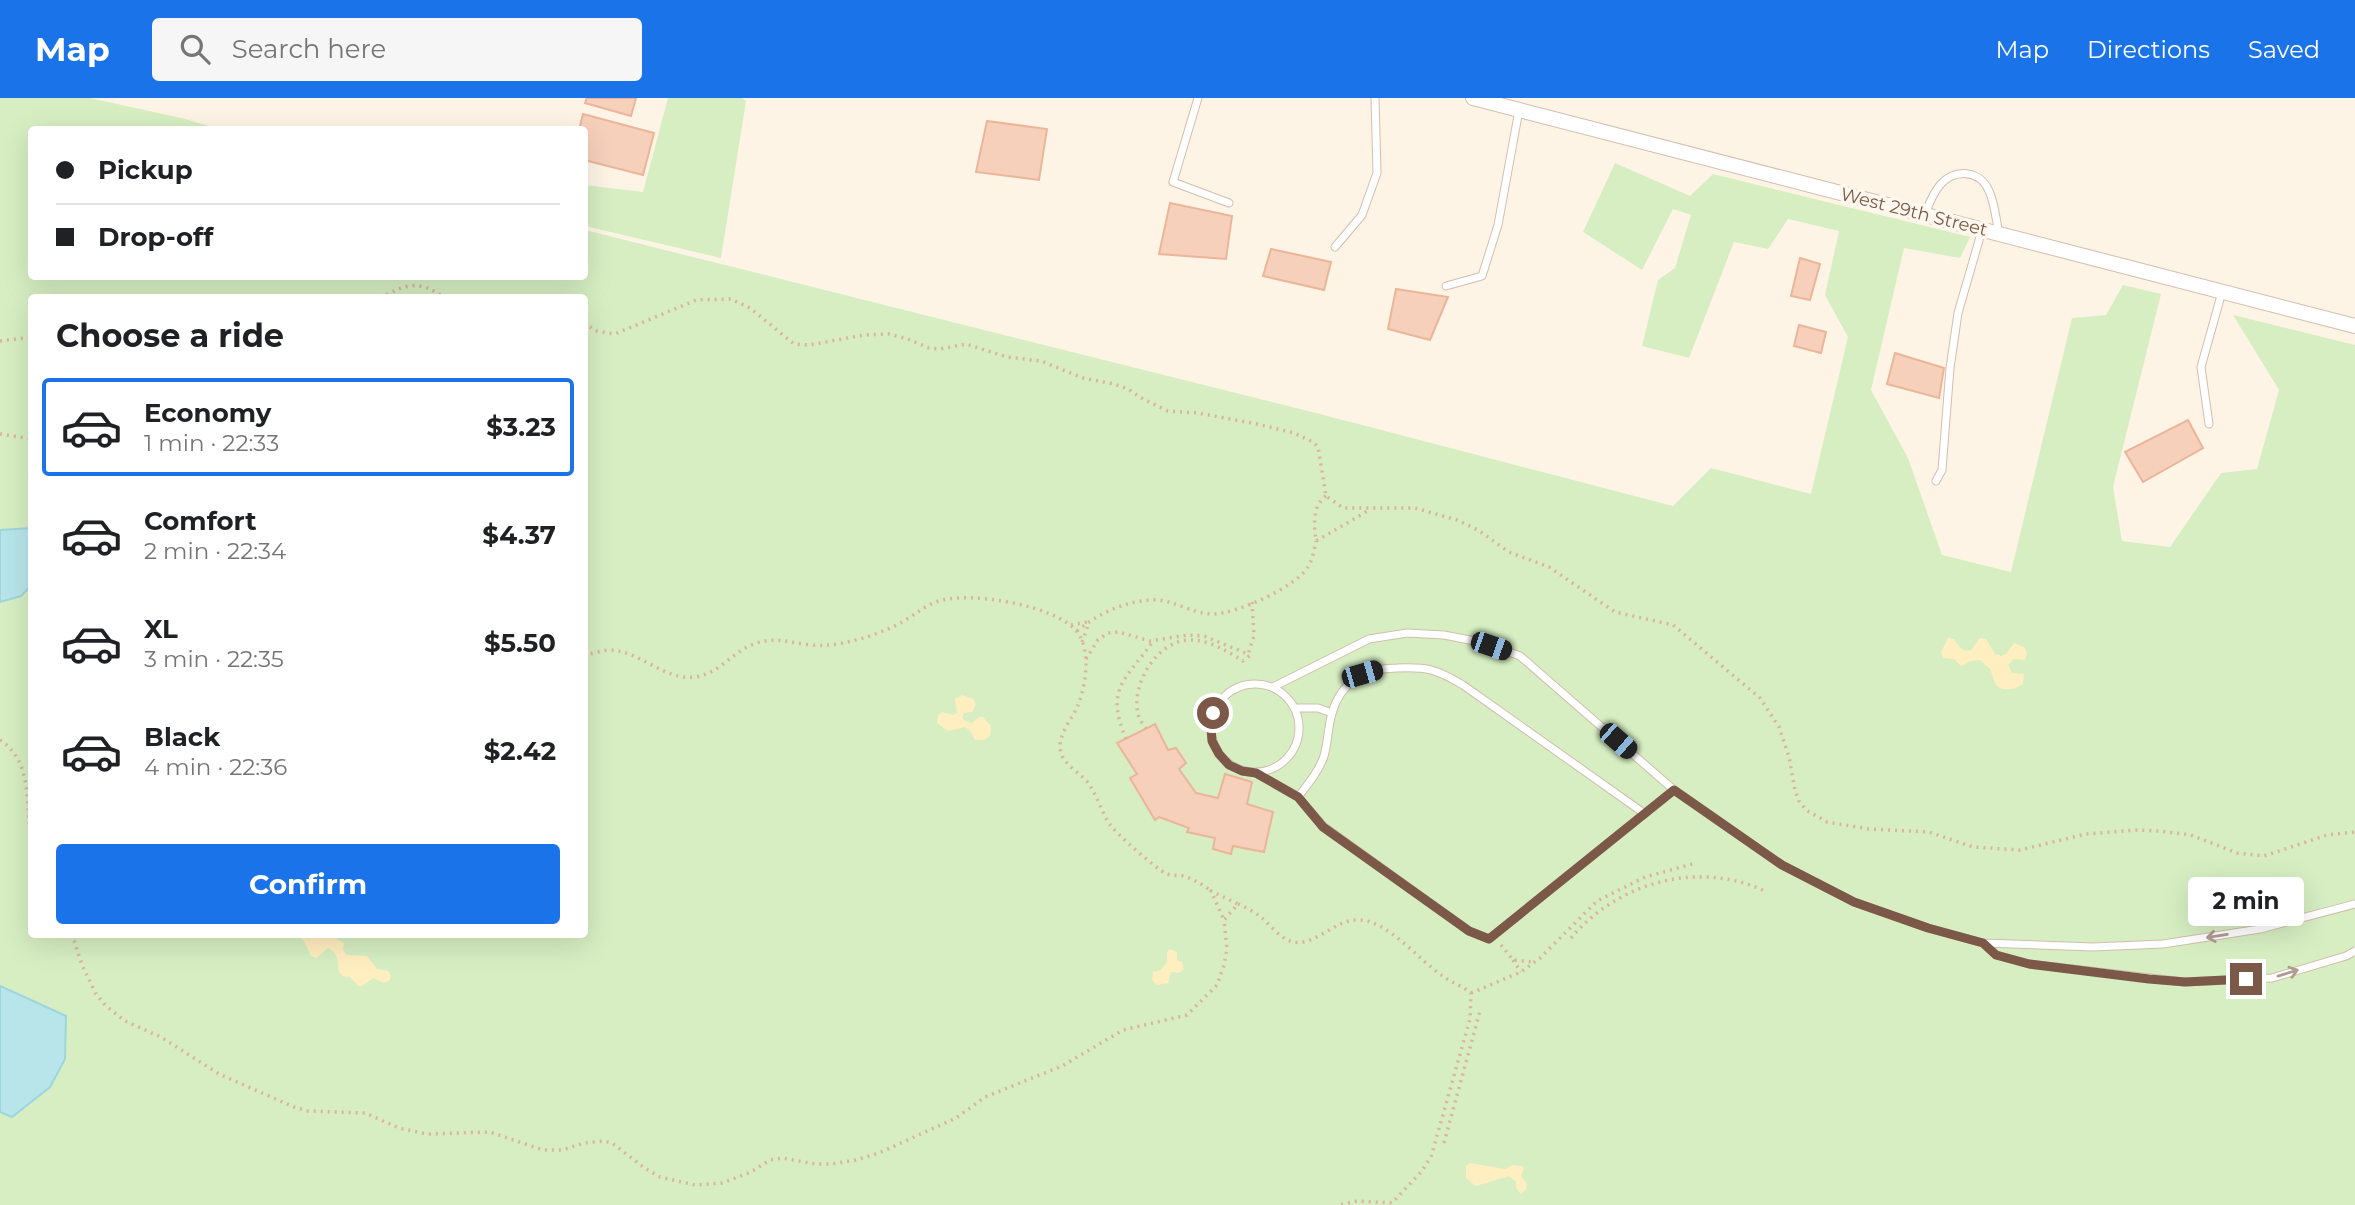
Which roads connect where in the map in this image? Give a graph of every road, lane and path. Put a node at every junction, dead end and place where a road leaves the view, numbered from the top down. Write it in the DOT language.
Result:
graph roads {
  1 [pos="1198,98"];
  2 [pos="1375,98"];
  3 [pos="1473,98"];
  4 [pos="1519,110"];
  5 [pos="1229,203"];
  6 [pos="1925,215"];
  7 [pos="1982,229"];
  8 [pos="1999,234"];
  9 [pos="1335,247"];
  10 [pos="1446,286"];
  11 [pos="2222,291"];
  12 [pos="388,294"];
  13 [pos="438,294"];
  14 [pos="588,325"];
  15 [pos="2355,326"];
  16 [pos="28,338"];
  17 [pos="0,341"];
  18 [pos="2209,424"];
  19 [pos="0,434"];
  20 [pos="28,438"];
  21 [pos="1936,481"];
  22 [pos="1326,496"];
  23 [pos="1373,508"];
  24 [pos="1316,541"];
  25 [pos="1252,602"];
  26 [pos="1089,621"];
  27 [pos="1070,626"];
  28 [pos="1077,631"];
  29 [pos="1154,640"];
  30 [pos="1082,642"];
  31 [pos="1253,653"];
  32 [pos="588,655"];
  33 [pos="1085,661"];
  34 [pos="1273,687"];
  35 [pos="1296,708"];
  36 [pos="1332,713"];
  37 [pos="1146,729"];
  38 [pos="1126,739"];
  39 [pos="0,740"];
  40 [pos="1256,773"];
  41 [pos="1674,790"];
  42 [pos="1298,797"];
  43 [pos="28,810"];
  44 [pos="1645,814"];
  45 [pos="2355,832"];
  46 [pos="1696,863"];
  47 [pos="1211,891"];
  48 [pos="1765,891"];
  49 [pos="1238,904"];
  50 [pos="2355,904"];
  51 [pos="1224,920"];
  52 [pos="1496,933"];
  53 [pos="73,938"];
  54 [pos="1571,938"];
  55 [pos="1983,943"];
  56 [pos="2355,951"];
  57 [pos="1513,960"];
  58 [pos="1534,962"];
  59 [pos="1521,972"];
  60 [pos="1471,993"];
  61 [pos="1480,1011"];
  62 [pos="1444,1143"];
  63 [pos="1394,1200"];
  64 [pos="1339,1205"];
  65 [pos="1399,1205"];
  1 -- 5 [label="lane"];
  2 -- 9 [label="lane"];
  3 -- 4 [label="street, West 29th Street"];
  4 -- 6 [label="street, West 29th Street"];
  4 -- 10 [label="lane"];
  6 -- 7 [label="street, West 29th Street"];
  6 -- 8 [label="lane"];
  7 -- 8 [label="street, West 29th Street"];
  7 -- 21 [label="lane"];
  8 -- 11 [label="street, West 29th Street"];
  11 -- 15 [label="street, West 29th Street"];
  11 -- 18 [label="lane"];
  12 -- 13 [label="path"];
  14 -- 22 [label="path"];
  16 -- 17 [label="path"];
  19 -- 20 [label="path"];
  22 -- 23 [label="path"];
  22 -- 24 [label="path"];
  23 -- 24 [label="path"];
  23 -- 45 [label="path"];
  24 -- 25 [label="path"];
  25 -- 26 [label="path"];
  25 -- 29 [label="path"];
  26 -- 27 [label="path"];
  26 -- 28 [label="path"];
  26 -- 30 [label="path"];
  27 -- 28 [label="path"];
  27 -- 32 [label="path"];
  28 -- 30 [label="path"];
  29 -- 33 [label="path"];
  29 -- 38 [label="path"];
  30 -- 33 [label="path"];
  31 -- 37 [label="path"];
  33 -- 47 [label="path"];
  34 -- 35 [label="lane"];
  34 -- 40 [label="lane"];
  34 -- 41 [label="lane"];
  35 -- 36 [label="lane"];
  35 -- 40 [label="lane"];
  36 -- 42 [label="lane"];
  36 -- 44 [label="lane"];
  39 -- 43 [label="path"];
  40 -- 42 [label="lane"];
  41 -- 44 [label="lane"];
  41 -- 55 [label="lane"];
  42 -- 52 [label="lane"];
  44 -- 52 [label="lane"];
  46 -- 58 [label="path"];
  47 -- 49 [label="path"];
  47 -- 51 [label="path"];
  48 -- 54 [label="path"];
  49 -- 51 [label="path"];
  49 -- 60 [label="path"];
  50 -- 55 [label="lane, one-way"];
  51 -- 53 [label="path"];
  52 -- 57 [label="path"];
  55 -- 56 [label="lane, one-way"];
  57 -- 58 [label="path"];
  57 -- 59 [label="path"];
  58 -- 59 [label="path"];
  59 -- 60 [label="path"];
  60 -- 63 [label="path"];
  61 -- 62 [label="path"];
  63 -- 64 [label="path"];
  63 -- 65 [label="path"];
}
